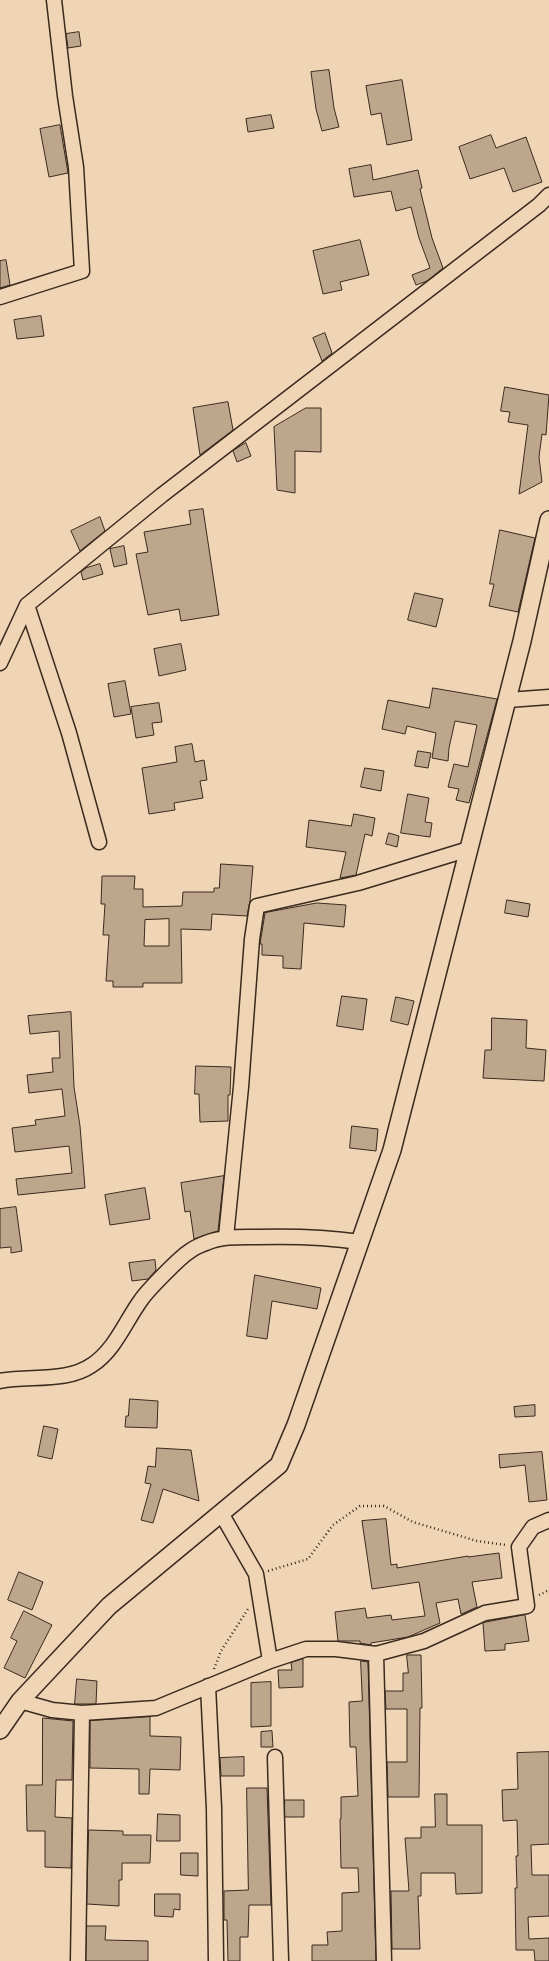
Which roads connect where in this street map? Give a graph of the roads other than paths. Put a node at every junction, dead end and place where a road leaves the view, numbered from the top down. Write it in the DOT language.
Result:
graph roads {
  1 [pos="54,0"];
  2 [pos="549,195"];
  3 [pos="0,297"];
  4 [pos="549,520"];
  5 [pos="27,605"];
  6 [pos="0,663"];
  7 [pos="549,698"];
  8 [pos="508,700"];
  9 [pos="99,842"];
  10 [pos="469,849"];
  11 [pos="226,1237"];
  12 [pos="360,1242"];
  13 [pos="0,1381"];
  14 [pos="221,1513"];
  15 [pos="549,1520"];
  16 [pos="376,1654"];
  17 [pos="270,1661"];
  18 [pos="208,1686"];
  19 [pos="20,1701"];
  20 [pos="82,1713"];
  21 [pos="0,1728"];
  22 [pos="275,1757"];
  23 [pos="78,1961"];
  24 [pos="216,1961"];
  25 [pos="281,1961"];
  26 [pos="384,1961"];
  1 -- 3 [label="street"];
  2 -- 5 [label="street"];
  4 -- 8 [label="street"];
  5 -- 6 [label="street"];
  5 -- 9 [label="street"];
  7 -- 8 [label="street"];
  8 -- 10 [label="street"];
  10 -- 11 [label="street"];
  10 -- 12 [label="street"];
  11 -- 12 [label="street"];
  11 -- 13 [label="street"];
  12 -- 14 [label="street"];
  14 -- 17 [label="street"];
  14 -- 19 [label="street"];
  15 -- 16 [label="street"];
  16 -- 17 [label="street"];
  16 -- 26 [label="street"];
  17 -- 18 [label="street"];
  18 -- 20 [label="street"];
  18 -- 24 [label="street"];
  19 -- 20 [label="street"];
  19 -- 21 [label="street"];
  20 -- 23 [label="street"];
  22 -- 25 [label="street"];
}
